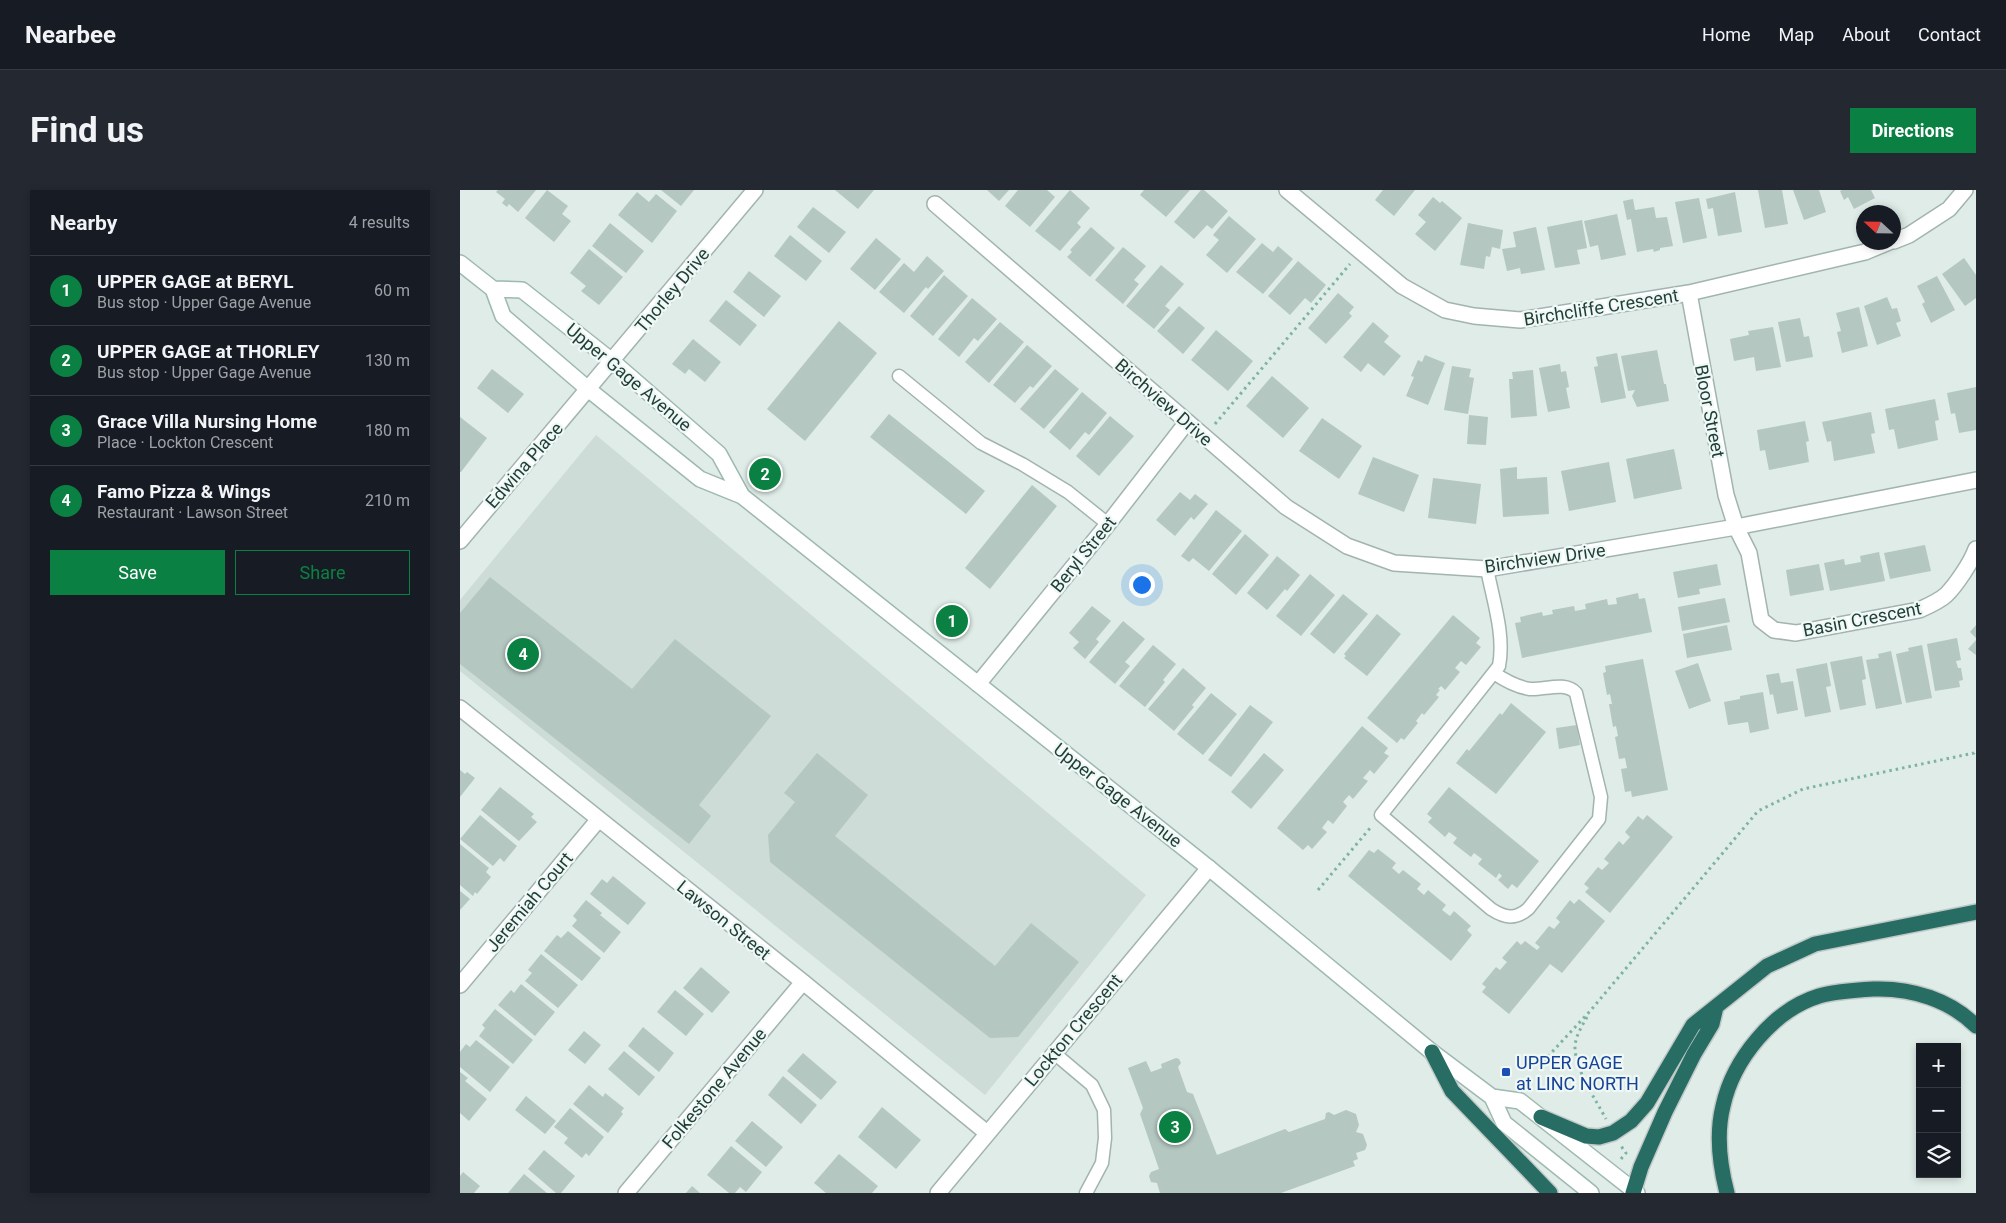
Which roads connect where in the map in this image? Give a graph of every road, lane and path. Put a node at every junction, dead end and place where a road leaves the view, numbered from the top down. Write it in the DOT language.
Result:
graph roads {
  1 [pos="756,190"];
  2 [pos="1287,190"];
  3 [pos="1965,190"];
  4 [pos="934,204"];
  5 [pos="1901,238"];
  6 [pos="1870,250"];
  7 [pos="1360,252"];
  8 [pos="460,263"];
  9 [pos="493,289"];
  10 [pos="1689,293"];
  11 [pos="612,361"];
  12 [pos="899,376"];
  13 [pos="588,389"];
  14 [pos="1187,422"];
  15 [pos="1204,437"];
  16 [pos="1976,480"];
  17 [pos="742,496"];
  18 [pos="1108,524"];
  19 [pos="1736,527"];
  20 [pos="460,541"];
  21 [pos="1976,549"];
  22 [pos="1487,569"];
  23 [pos="1494,673"];
  24 [pos="978,684"];
  25 [pos="460,708"];
  26 [pos="1976,750"];
  27 [pos="1381,815"];
  28 [pos="599,819"];
  29 [pos="1209,868"];
  30 [pos="1318,890"];
  31 [pos="1976,912"];
  32 [pos="803,982"];
  33 [pos="460,985"];
  34 [pos="1716,1007"];
  35 [pos="1592,1010"];
  36 [pos="1976,1026"];
  37 [pos="1432,1052"];
  38 [pos="1054,1053"];
  39 [pos="1539,1066"];
  40 [pos="1492,1097"];
  41 [pos="1541,1117"];
  42 [pos="1606,1119"];
  43 [pos="987,1133"];
  44 [pos="1635,1192"];
  45 [pos="626,1193"];
  46 [pos="938,1193"];
  47 [pos="1086,1193"];
  48 [pos="1550,1193"];
  49 [pos="1591,1193"];
  50 [pos="1727,1193"];
  1 -- 11 [label="street, Thorley Drive"];
  2 -- 7 [label="street, Birchcliffe Crescent"];
  3 -- 5 [label="street"];
  4 -- 14 [label="street, Birchview Drive"];
  6 -- 10 [label="street, Birchcliffe Crescent"];
  7 -- 10 [label="street, Birchcliffe Crescent"];
  7 -- 15 [label="path"];
  8 -- 9 [label="street"];
  9 -- 11 [label="street, Upper Gage Avenue"];
  9 -- 13 [label="street, Upper Gage Avenue"];
  10 -- 19 [label="street, Bloor Street"];
  11 -- 13 [label="street, Thorley Drive"];
  11 -- 17 [label="street, Upper Gage Avenue"];
  12 -- 18 [label="lane"];
  13 -- 17 [label="street, Upper Gage Avenue"];
  13 -- 20 [label="street, Edwina Place"];
  14 -- 15 [label="street, Birchview Drive"];
  14 -- 18 [label="street, Beryl Street"];
  15 -- 22 [label="street, Birchview Drive"];
  16 -- 19 [label="street, Birchview Drive"];
  17 -- 24 [label="street, Upper Gage Avenue"];
  18 -- 24 [label="street, Beryl Street"];
  19 -- 21 [label="street, Basin Crescent"];
  19 -- 22 [label="street, Birchview Drive"];
  22 -- 23 [label="lane"];
  23 -- 27 [label="lane"];
  23 -- 27 [label="lane"];
  24 -- 29 [label="street, Upper Gage Avenue"];
  25 -- 28 [label="street, Lawson Street"];
  26 -- 35 [label="path"];
  27 -- 30 [label="path"];
  28 -- 32 [label="street, Lawson Street"];
  28 -- 33 [label="street, Jeremiah Court"];
  29 -- 37 [label="street, Upper Gage Avenue"];
  29 -- 38 [label="street, Lockton Crescent"];
  31 -- 34 [label="highway"];
  32 -- 43 [label="street, Lawson Street"];
  32 -- 45 [label="street, Folkestone Avenue"];
  34 -- 41 [label="highway"];
  34 -- 44 [label="highway"];
  35 -- 39 [label="path"];
  35 -- 42 [label="path"];
  36 -- 50 [label="highway"];
  37 -- 40 [label="street, Upper Gage Avenue"];
  37 -- 48 [label="highway"];
  38 -- 43 [label="street, Lockton Crescent"];
  38 -- 47 [label="lane"];
  40 -- 41 [label="street, Upper Gage Avenue"];
  40 -- 49 [label="street, Upper Gage Avenue"];
  41 -- 44 [label="street, Upper Gage Avenue"];
  43 -- 46 [label="street, Lockton Crescent"];
}
